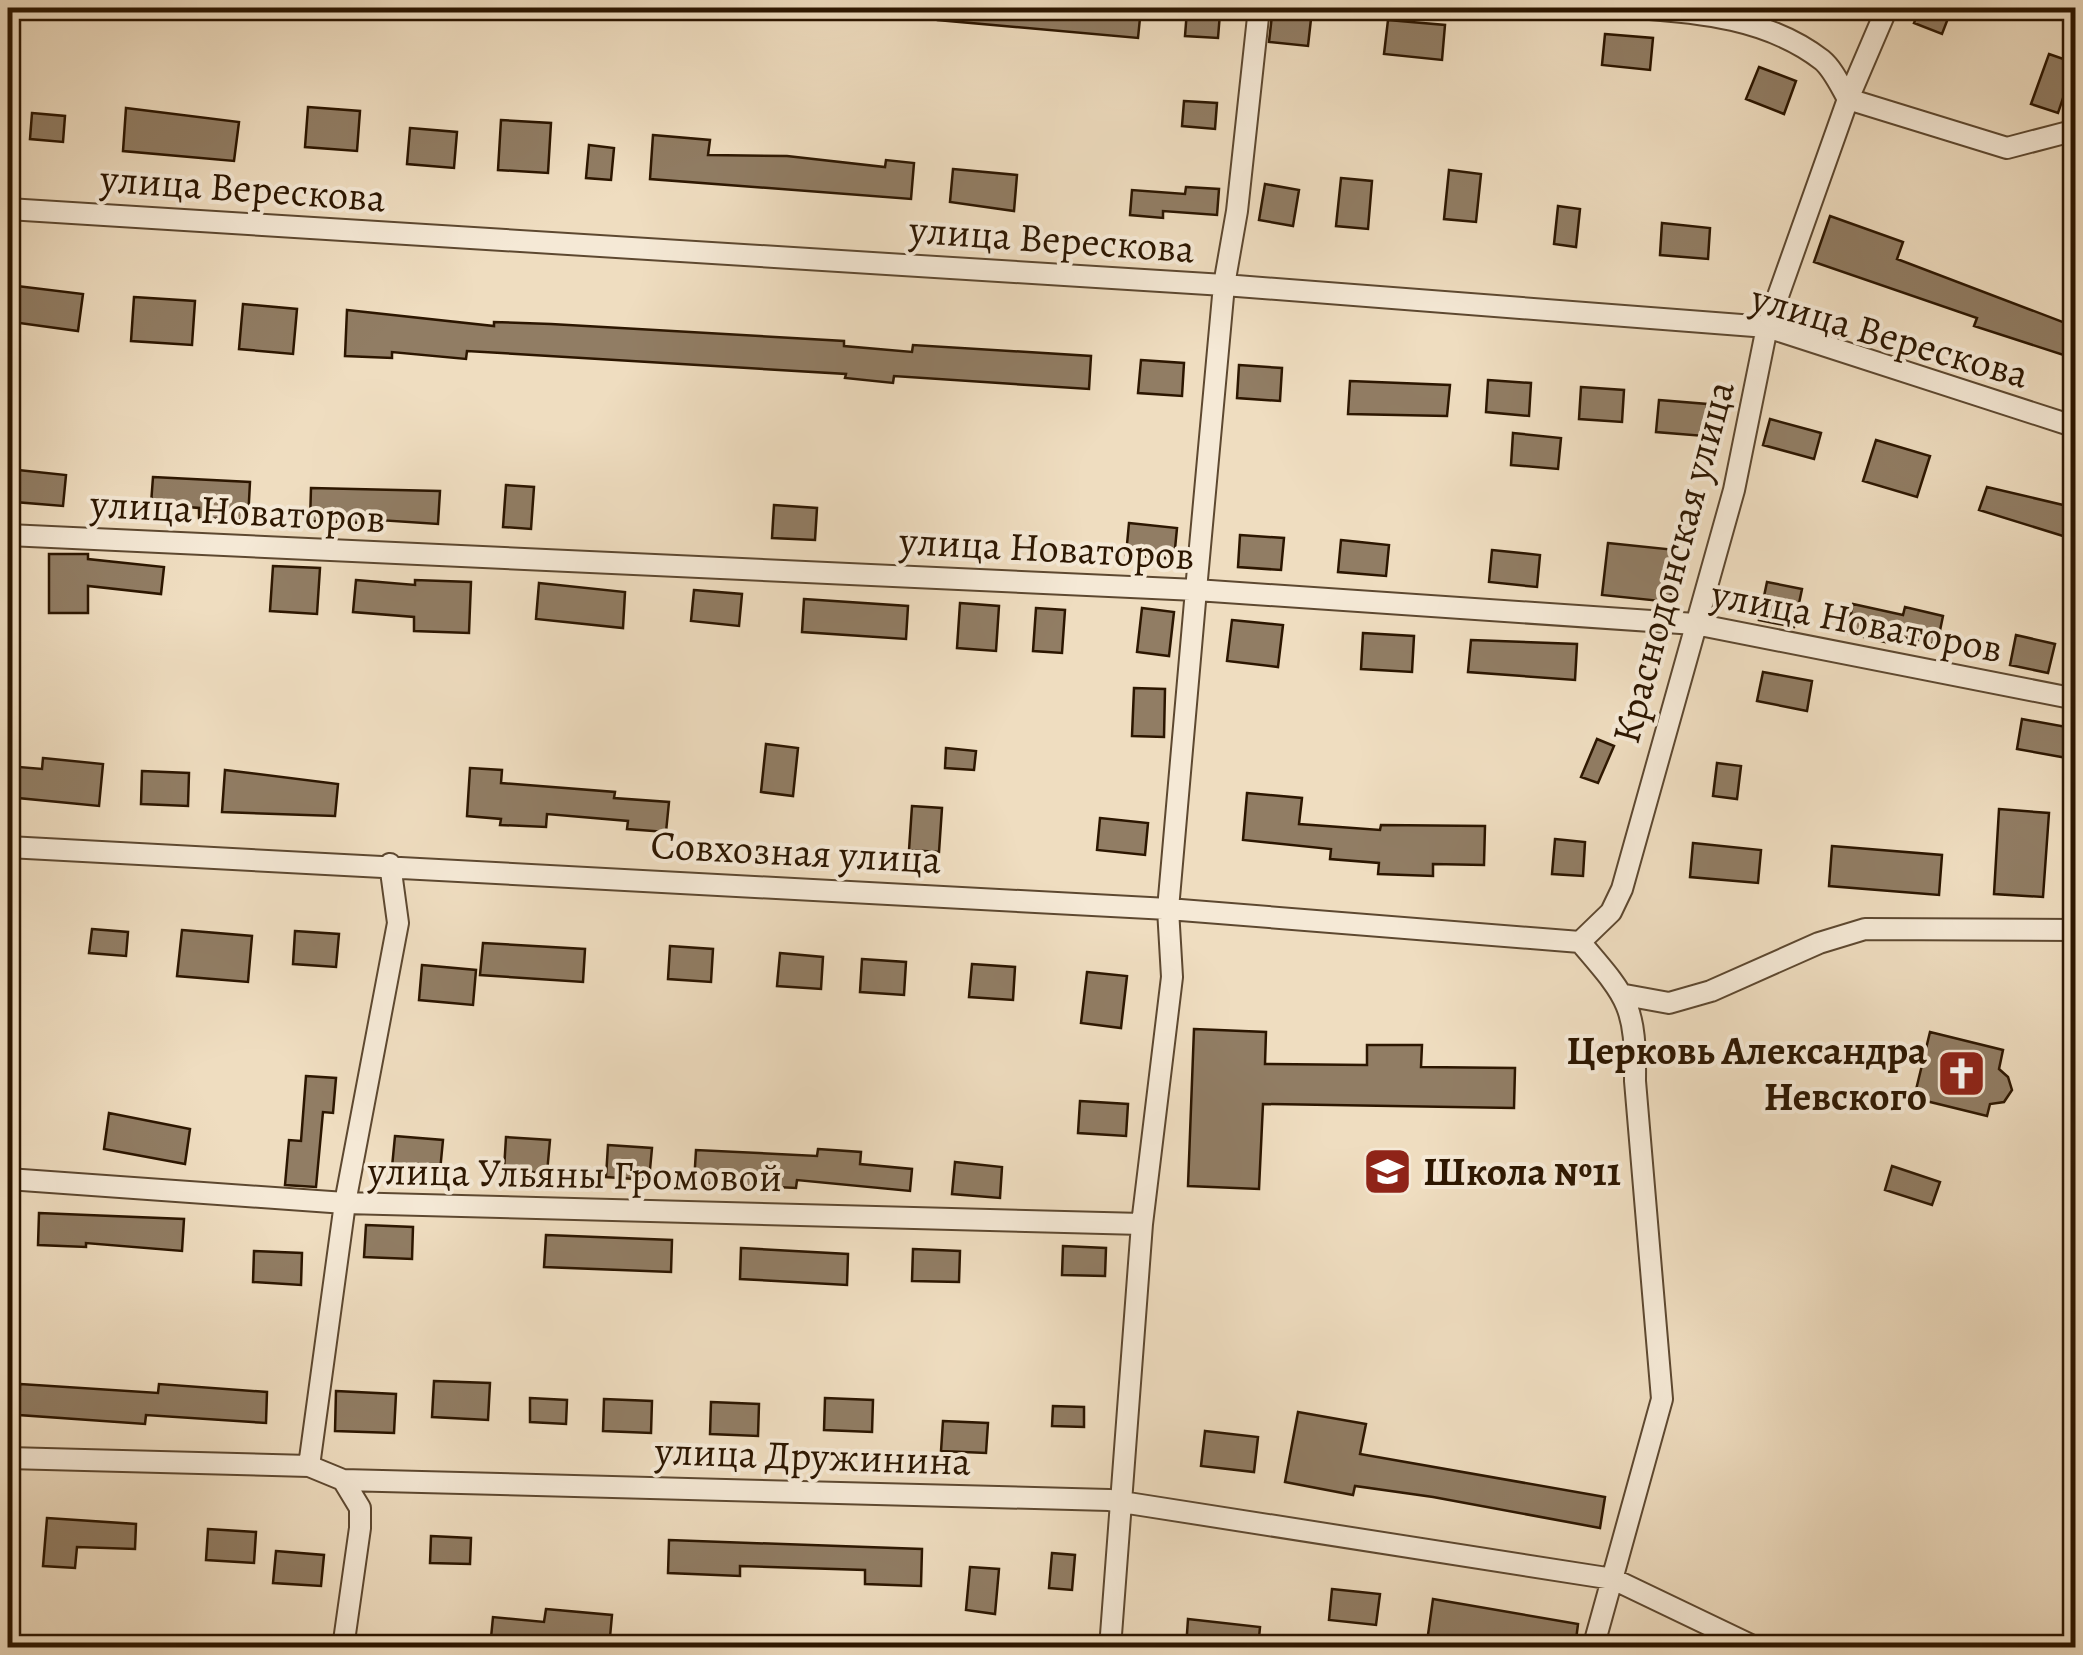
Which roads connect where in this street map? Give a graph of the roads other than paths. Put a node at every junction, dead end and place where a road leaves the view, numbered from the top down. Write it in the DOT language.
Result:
graph roads {
  1 [pos="1259,8"];
  2 [pos="1636,8"];
  3 [pos="1888,8"];
  4 [pos="1848,99"];
  5 [pos="2076,130"];
  6 [pos="8,209"];
  7 [pos="1224,285"];
  8 [pos="1767,327"];
  9 [pos="2076,428"];
  10 [pos="8,535"];
  11 [pos="1196,590"];
  12 [pos="1695,624"];
  13 [pos="2076,699"];
  14 [pos="8,846"];
  15 [pos="390,864"];
  16 [pos="1168,909"];
  17 [pos="2076,930"];
  18 [pos="1580,942"];
  19 [pos="1625,995"];
  20 [pos="8,1179"];
  21 [pos="345,1204"];
  22 [pos="1142,1224"];
  23 [pos="8,1458"];
  24 [pos="308,1466"];
  25 [pos="342,1480"];
  26 [pos="1121,1502"];
  27 [pos="1613,1579"];
  28 [pos="343,1648"];
  29 [pos="1110,1648"];
  30 [pos="1593,1648"];
  31 [pos="1756,1648"];
  1 -- 7 [label="street"];
  2 -- 4 [label="street"];
  3 -- 4 [label="street, Краснодонская улица"];
  4 -- 5 [label="street"];
  4 -- 8 [label="street, Краснодонская улица"];
  6 -- 7 [label="street, улица Верескова"];
  7 -- 8 [label="street, улица Верескова"];
  7 -- 11 [label="street"];
  8 -- 9 [label="street, улица Верескова"];
  8 -- 12 [label="street, Краснодонская улица"];
  10 -- 11 [label="street, улица Новаторов"];
  11 -- 12 [label="street, улица Новаторов"];
  11 -- 16 [label="street"];
  12 -- 13 [label="street, улица Новаторов"];
  12 -- 18 [label="street, Краснодонская улица"];
  14 -- 15 [label="street, Совхозная улица"];
  15 -- 16 [label="street, Совхозная улица"];
  15 -- 21 [label="street"];
  16 -- 18 [label="street, Совхозная улица"];
  16 -- 22 [label="street"];
  17 -- 19 [label="street"];
  18 -- 19 [label="street"];
  19 -- 27 [label="street"];
  20 -- 21 [label="street, улица Ульяны Громовой"];
  21 -- 22 [label="street, улица Ульяны Громовой"];
  21 -- 24 [label="street"];
  22 -- 26 [label="street"];
  23 -- 24 [label="street, улица Дружинина"];
  24 -- 25 [label="street, улица Дружинина"];
  25 -- 26 [label="street, улица Дружинина"];
  25 -- 28 [label="street"];
  26 -- 27 [label="street, улица Дружинина"];
  26 -- 29 [label="street"];
  27 -- 30 [label="street"];
  27 -- 31 [label="street, улица Дружинина"];
}
